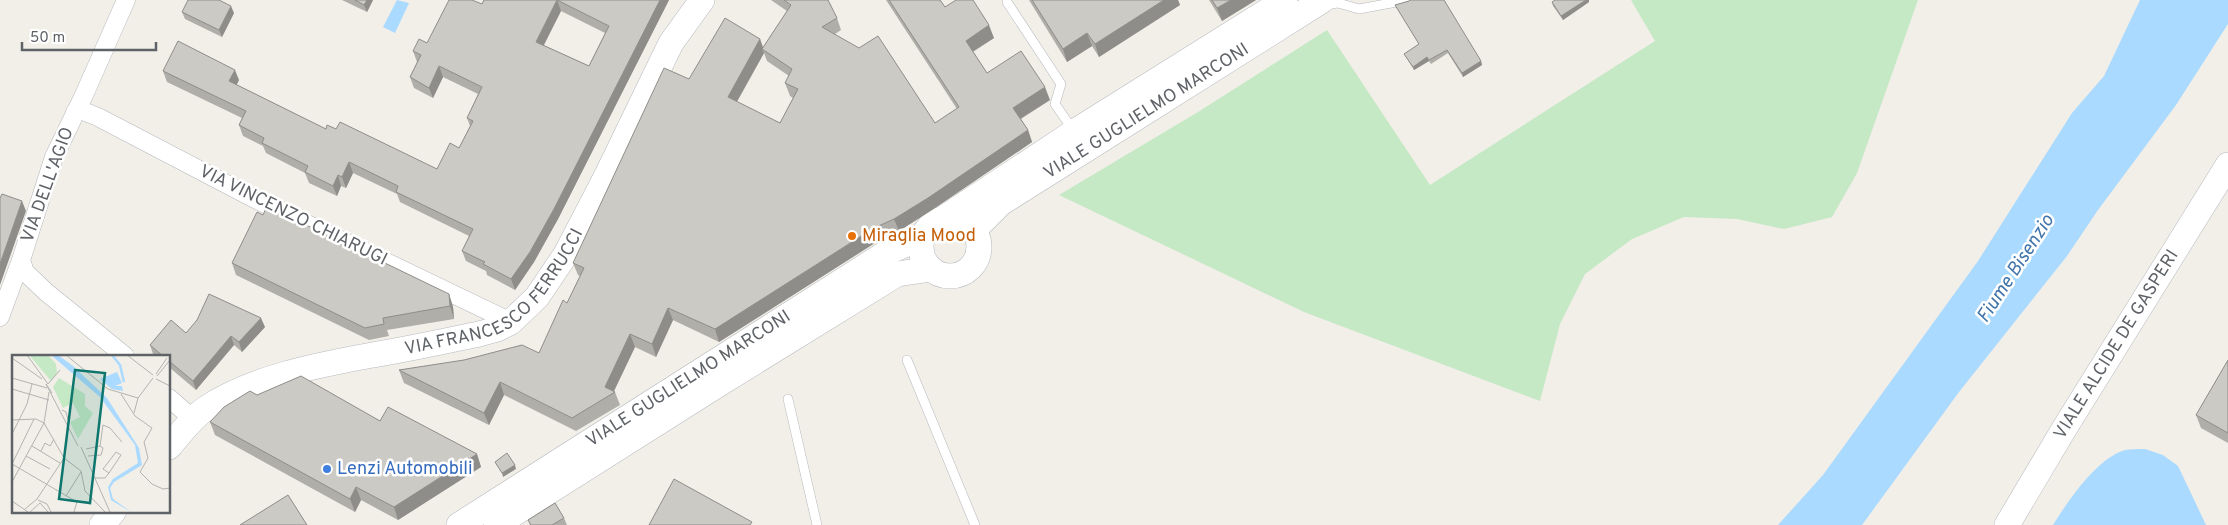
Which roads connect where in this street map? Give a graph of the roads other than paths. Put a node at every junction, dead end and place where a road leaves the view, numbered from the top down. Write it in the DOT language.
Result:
graph roads {
  1 [pos="126,0"];
  2 [pos="702,0"];
  3 [pos="1286,0"];
  4 [pos="1407,0"];
  5 [pos="1007,2"];
  6 [pos="1317,4"];
  7 [pos="75,112"];
  8 [pos="1074,132"];
  9 [pos="2228,165"];
  10 [pos="944,218"];
  11 [pos="974,230"];
  12 [pos="922,237"];
  13 [pos="21,260"];
  14 [pos="931,269"];
  15 [pos="0,317"];
  16 [pos="511,322"];
  17 [pos="124,355"];
  18 [pos="907,360"];
  19 [pos="170,399"];
  20 [pos="788,399"];
  21 [pos="193,419"];
  22 [pos="170,446"];
  23 [pos="113,512"];
  24 [pos="102,525"];
  25 [pos="459,525"];
  26 [pos="496,525"];
  27 [pos="817,525"];
  28 [pos="976,525"];
  29 [pos="2007,525"];
  1 -- 7 [label="street, VIA DELL'AGIO"];
  2 -- 16 [label="main road, VIA FRANCESCO FERRUCCI"];
  3 -- 8 [label="main road, VIALE GUGLIELMO MARCONI"];
  4 -- 6 [label="lane"];
  5 -- 8 [label="lane"];
  6 -- 11 [label="main road, VIALE GUGLIELMO MARCONI"];
  7 -- 13 [label="street, VIA DELL'AGIO"];
  7 -- 16 [label="street, VIA VINCENZO CHIARUGI"];
  8 -- 10 [label="main road, VIALE GUGLIELMO MARCONI"];
  9 -- 29 [label="main road, VIALE ALCIDE DE GASPERI"];
  10 -- 11 [label="main road"];
  10 -- 12 [label="main road, VIALE GUGLIELMO MARCONI"];
  11 -- 14 [label="main road, VIALE GUGLIELMO MARCONI"];
  12 -- 14 [label="main road"];
  12 -- 25 [label="main road, VIALE GUGLIELMO MARCONI"];
  13 -- 15 [label="street, VIA DELL'AGIO"];
  13 -- 17 [label="street"];
  14 -- 26 [label="main road, VIALE GUGLIELMO MARCONI"];
  16 -- 21 [label="main road, VIA FRANCESCO FERRUCCI"];
  18 -- 28 [label="lane"];
  19 -- 21 [label="street"];
  20 -- 27 [label="lane"];
  21 -- 22 [label="main road, VIA FRANCESCO FERRUCCI"];
  23 -- 24 [label="main road"];
}
